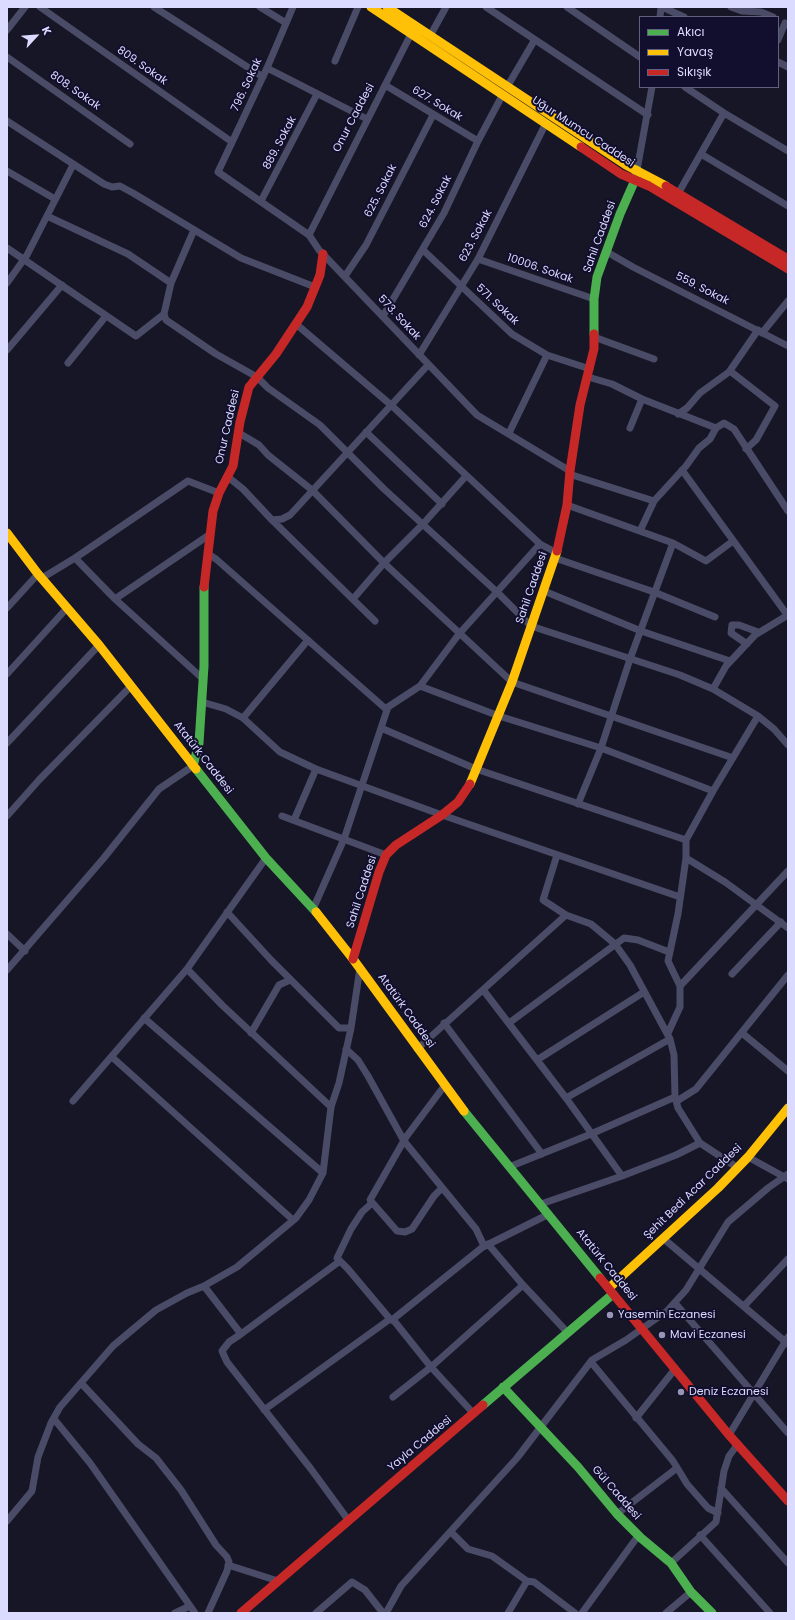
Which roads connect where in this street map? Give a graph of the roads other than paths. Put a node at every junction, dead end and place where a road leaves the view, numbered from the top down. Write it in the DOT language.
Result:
graph roads {
  1 [pos="25,7"];
  2 [pos="40,7"];
  3 [pos="154,7"];
  4 [pos="260,7"];
  5 [pos="293,7"];
  6 [pos="358,7"];
  7 [pos="371,7"];
  8 [pos="387,7"];
  9 [pos="446,7"];
  10 [pos="486,7"];
  11 [pos="567,7"];
  12 [pos="661,7"];
  13 [pos="730,7"];
  14 [pos="682,16"];
  15 [pos="771,16"];
  16 [pos="286,23"];
  17 [pos="787,24"];
  18 [pos="7,30"];
  19 [pos="411,34"];
  20 [pos="430,36"];
  21 [pos="779,38"];
  22 [pos="534,41"];
  23 [pos="639,56"];
  24 [pos="7,57"];
  25 [pos="335,61"];
  26 [pos="779,62"];
  27 [pos="788,67"];
  28 [pos="267,68"];
  29 [pos="263,77"];
  30 [pos="385,85"];
  31 [pos="652,88"];
  32 [pos="686,88"];
  33 [pos="505,90"];
  34 [pos="317,94"];
  35 [pos="724,113"];
  36 [pos="433,115"];
  37 [pos="648,115"];
  38 [pos="367,119"];
  39 [pos="7,121"];
  40 [pos="546,123"];
  41 [pos="478,141"];
  42 [pos="232,142"];
  43 [pos="130,144"];
  44 [pos="788,151"];
  45 [pos="701,154"];
  46 [pos="73,165"];
  47 [pos="637,170"];
  48 [pos="7,171"];
  49 [pos="218,172"];
  50 [pos="635,180"];
  51 [pos="679,192"];
  52 [pos="56,199"];
  53 [pos="261,202"];
  54 [pos="788,206"];
  55 [pos="47,216"];
  56 [pos="194,230"];
  57 [pos="309,235"];
  58 [pos="7,248"];
  59 [pos="423,250"];
  60 [pos="606,252"];
  61 [pos="323,254"];
  62 [pos="24,259"];
  63 [pos="478,259"];
  64 [pos="788,259"];
  65 [pos="788,269"];
  66 [pos="345,276"];
  67 [pos="7,283"];
  68 [pos="172,283"];
  69 [pos="62,285"];
  70 [pos="315,287"];
  71 [pos="461,287"];
  72 [pos="594,299"];
  73 [pos="788,301"];
  74 [pos="164,314"];
  75 [pos="106,316"];
  76 [pos="383,316"];
  77 [pos="296,324"];
  78 [pos="760,332"];
  79 [pos="594,337"];
  80 [pos="788,346"];
  81 [pos="7,350"];
  82 [pos="420,355"];
  83 [pos="547,355"];
  84 [pos="654,359"];
  85 [pos="68,363"];
  86 [pos="428,365"];
  87 [pos="730,371"];
  88 [pos="589,373"];
  89 [pos="257,377"];
  90 [pos="642,399"];
  91 [pos="391,405"];
  92 [pos="678,414"];
  93 [pos="630,428"];
  94 [pos="716,428"];
  95 [pos="366,432"];
  96 [pos="239,433"];
  97 [pos="509,433"];
  98 [pos="746,449"];
  99 [pos="347,453"];
  100 [pos="682,470"];
  101 [pos="570,472"];
  102 [pos="466,476"];
  103 [pos="228,477"];
  104 [pos="312,490"];
  105 [pos="219,493"];
  106 [pos="654,501"];
  107 [pos="442,504"];
  108 [pos="567,505"];
  109 [pos="788,511"];
  110 [pos="272,520"];
  111 [pos="423,524"];
  112 [pos="640,531"];
  113 [pos="7,533"];
  114 [pos="209,535"];
  115 [pos="733,541"];
  116 [pos="673,543"];
  117 [pos="540,544"];
  118 [pos="208,554"];
  119 [pos="556,556"];
  120 [pos="75,558"];
  121 [pos="384,563"];
  122 [pos="40,576"];
  123 [pos="544,591"];
  124 [pos="497,592"];
  125 [pos="654,592"];
  126 [pos="115,599"];
  127 [pos="353,599"];
  128 [pos="7,608"];
  129 [pos="66,608"];
  130 [pos="788,615"];
  131 [pos="715,617"];
  132 [pos="375,620"];
  133 [pos="531,626"];
  134 [pos="641,631"];
  135 [pos="758,632"];
  136 [pos="459,634"];
  137 [pos="308,640"];
  138 [pos="747,644"];
  139 [pos="99,645"];
  140 [pos="630,659"];
  141 [pos="730,662"];
  142 [pos="7,674"];
  143 [pos="202,678"];
  144 [pos="512,682"];
  145 [pos="130,686"];
  146 [pos="420,686"];
  147 [pos="713,689"];
  148 [pos="202,702"];
  149 [pos="387,710"];
  150 [pos="499,716"];
  151 [pos="611,716"];
  152 [pos="758,716"];
  153 [pos="243,718"];
  154 [pos="381,728"];
  155 [pos="7,743"];
  156 [pos="788,745"];
  157 [pos="601,748"];
  158 [pos="733,758"];
  159 [pos="193,766"];
  160 [pos="316,769"];
  161 [pos="476,769"];
  162 [pos="362,785"];
  163 [pos="713,791"];
  164 [pos="578,804"];
  165 [pos="442,815"];
  166 [pos="7,816"];
  167 [pos="282,816"];
  168 [pos="294,820"];
  169 [pos="344,838"];
  170 [pos="686,840"];
  171 [pos="386,855"];
  172 [pos="557,855"];
  173 [pos="266,858"];
  174 [pos="686,858"];
  175 [pos="788,871"];
  176 [pos="680,897"];
  177 [pos="757,905"];
  178 [pos="313,909"];
  179 [pos="227,912"];
  180 [pos="566,915"];
  181 [pos="781,922"];
  182 [pos="788,928"];
  183 [pos="7,934"];
  184 [pos="614,944"];
  185 [pos="25,951"];
  186 [pos="669,952"];
  187 [pos="353,959"];
  188 [pos="360,968"];
  189 [pos="187,969"];
  190 [pos="7,970"];
  191 [pos="732,974"];
  192 [pos="788,975"];
  193 [pos="290,980"];
  194 [pos="680,986"];
  195 [pos="484,991"];
  196 [pos="644,992"];
  197 [pos="144,1018"];
  198 [pos="444,1023"];
  199 [pos="508,1023"];
  200 [pos="351,1028"];
  201 [pos="742,1032"];
  202 [pos="251,1033"];
  203 [pos="669,1036"];
  204 [pos="346,1049"];
  205 [pos="417,1049"];
  206 [pos="112,1057"];
  207 [pos="537,1060"];
  208 [pos="788,1071"];
  209 [pos="445,1085"];
  210 [pos="566,1098"];
  211 [pos="676,1099"];
  212 [pos="73,1101"];
  213 [pos="331,1107"];
  214 [pos="787,1113"];
  215 [pos="591,1134"];
  216 [pos="404,1142"];
  217 [pos="700,1143"];
  218 [pos="542,1154"];
  219 [pos="748,1157"];
  220 [pos="509,1167"];
  221 [pos="738,1168"];
  222 [pos="323,1173"];
  223 [pos="622,1176"];
  224 [pos="787,1176"];
  225 [pos="442,1189"];
  226 [pos="372,1203"];
  227 [pos="541,1204"];
  228 [pos="549,1214"];
  229 [pos="293,1220"];
  230 [pos="664,1238"];
  231 [pos="486,1245"];
  232 [pos="788,1259"];
  233 [pos="340,1261"];
  234 [pos="699,1268"];
  235 [pos="523,1285"];
  236 [pos="204,1286"];
  237 [pos="611,1291"];
  238 [pos="675,1303"];
  239 [pos="744,1306"];
  240 [pos="391,1320"];
  241 [pos="642,1329"];
  242 [pos="568,1333"];
  243 [pos="241,1334"];
  244 [pos="787,1341"];
  245 [pos="591,1362"];
  246 [pos="430,1367"];
  247 [pos="675,1369"];
  248 [pos="81,1383"];
  249 [pos="503,1387"];
  250 [pos="752,1393"];
  251 [pos="393,1397"];
  252 [pos="264,1410"];
  253 [pos="474,1414"];
  254 [pos="636,1418"];
  255 [pos="54,1419"];
  256 [pos="542,1428"];
  257 [pos="788,1433"];
  258 [pos="729,1435"];
  259 [pos="738,1444"];
  260 [pos="677,1468"];
  261 [pos="721,1488"];
  262 [pos="788,1501"];
  263 [pos="718,1513"];
  264 [pos="617,1514"];
  265 [pos="349,1521"];
  266 [pos="7,1522"];
  267 [pos="451,1532"];
  268 [pos="700,1535"];
  269 [pos="638,1536"];
  270 [pos="671,1563"];
  271 [pos="788,1563"];
  272 [pos="228,1565"];
  273 [pos="278,1581"];
  274 [pos="527,1581"];
  275 [pos="691,1592"];
  276 [pos="190,1606"];
  277 [pos="175,1613"];
  278 [pos="195,1613"];
  279 [pos="208,1613"];
  280 [pos="241,1613"];
  281 [pos="316,1613"];
  282 [pos="383,1613"];
  283 [pos="386,1613"];
  284 [pos="508,1613"];
  285 [pos="575,1613"];
  286 [pos="582,1613"];
  287 [pos="666,1613"];
  288 [pos="712,1613"];
  289 [pos="770,1613"];
  1 -- 18 [label="street"];
  2 -- 42 [label="street, 809. Sokak"];
  3 -- 29 [label="street"];
  4 -- 16 [label="street"];
  5 -- 16 [label="street, 796. Sokak"];
  6 -- 25 [label="street"];
  7 -- 19 [label="street, Uğur Mumcu Caddesi"];
  8 -- 20 [label="street, Uğur Mumcu Caddesi"];
  9 -- 20 [label="street"];
  10 -- 22 [label="street"];
  11 -- 23 [label="street"];
  12 -- 14 [label="street"];
  13 -- 15 [label="street"];
  16 -- 28 [label="street, 796. Sokak"];
  17 -- 21 [label="street"];
  19 -- 30 [label="street, Onur Caddesi"];
  19 -- 33 [label="street, Uğur Mumcu Caddesi"];
  20 -- 33 [label="street, Uğur Mumcu Caddesi"];
  22 -- 33 [label="street, 624. Sokak"];
  22 -- 37 [label="street"];
  24 -- 43 [label="street, 808. Sokak"];
  26 -- 27 [label="street"];
  28 -- 29 [label="street, 796. Sokak"];
  28 -- 34 [label="street"];
  29 -- 42 [label="street, 796. Sokak"];
  30 -- 36 [label="street, 627. Sokak"];
  30 -- 38 [label="street, Onur Caddesi"];
  31 -- 37 [label="street"];
  32 -- 35 [label="street"];
  33 -- 40 [label="street, Uğur Mumcu Caddesi"];
  33 -- 41 [label="street, 624. Sokak"];
  33 -- 47 [label="street, Uğur Mumcu Caddesi"];
  34 -- 38 [label="street"];
  34 -- 53 [label="street, 889. Sokak"];
  35 -- 44 [label="street"];
  35 -- 45 [label="street"];
  36 -- 41 [label="street, 627. Sokak"];
  36 -- 66 [label="street, 625. Sokak"];
  37 -- 47 [label="street"];
  38 -- 57 [label="street, Onur Caddesi"];
  39 -- 46 [label="street"];
  40 -- 50 [label="street, Uğur Mumcu Caddesi"];
  40 -- 63 [label="street, 623. Sokak"];
  41 -- 59 [label="street, 624. Sokak"];
  42 -- 49 [label="street, 796. Sokak"];
  45 -- 51 [label="street"];
  45 -- 54 [label="street"];
  46 -- 52 [label="street"];
  46 -- 56 [label="street"];
  47 -- 50 [label="street, Sahil Caddesi"];
  47 -- 51 [label="street, Uğur Mumcu Caddesi"];
  48 -- 52 [label="street"];
  49 -- 53 [label="street, 573. Sokak"];
  50 -- 60 [label="street, Sahil Caddesi"];
  50 -- 65 [label="street, Uğur Mumcu Caddesi"];
  51 -- 64 [label="street, Uğur Mumcu Caddesi"];
  52 -- 55 [label="street"];
  53 -- 57 [label="street, 573. Sokak"];
  55 -- 62 [label="street"];
  55 -- 68 [label="street"];
  56 -- 68 [label="street"];
  56 -- 70 [label="street"];
  57 -- 61 [label="street, 573. Sokak"];
  58 -- 62 [label="street"];
  59 -- 71 [label="street, 571. Sokak"];
  59 -- 76 [label="street, 624. Sokak"];
  60 -- 72 [label="street, Sahil Caddesi"];
  60 -- 78 [label="street, 559. Sokak"];
  61 -- 66 [label="street, 573. Sokak"];
  61 -- 70 [label="street, Onur Caddesi"];
  62 -- 67 [label="street"];
  62 -- 69 [label="street"];
  63 -- 71 [label="street, 623. Sokak"];
  63 -- 72 [label="street, 10006. Sokak"];
  66 -- 76 [label="street, 573. Sokak"];
  68 -- 74 [label="street"];
  69 -- 75 [label="street"];
  69 -- 81 [label="street"];
  70 -- 77 [label="street, Onur Caddesi"];
  71 -- 82 [label="street, 623. Sokak"];
  71 -- 83 [label="street, 571. Sokak"];
  72 -- 79 [label="street, Sahil Caddesi"];
  73 -- 78 [label="street"];
  74 -- 75 [label="street"];
  74 -- 89 [label="street"];
  75 -- 85 [label="street"];
  76 -- 82 [label="street, 573. Sokak"];
  77 -- 89 [label="street, Onur Caddesi"];
  77 -- 91 [label="street"];
  78 -- 80 [label="street, 559. Sokak"];
  78 -- 87 [label="street"];
  79 -- 84 [label="street"];
  79 -- 88 [label="street, Sahil Caddesi"];
  82 -- 86 [label="street, 573. Sokak"];
  83 -- 88 [label="street, 571. Sokak"];
  83 -- 97 [label="street"];
  86 -- 91 [label="street"];
  86 -- 97 [label="street, 573. Sokak"];
  87 -- 92 [label="street"];
  87 -- 98 [label="street"];
  88 -- 90 [label="street, 571. Sokak"];
  88 -- 101 [label="street, Sahil Caddesi"];
  89 -- 96 [label="street, Onur Caddesi"];
  89 -- 99 [label="street"];
  90 -- 92 [label="street, 571. Sokak"];
  90 -- 93 [label="street"];
  91 -- 95 [label="street"];
  91 -- 102 [label="street"];
  92 -- 94 [label="street, 571. Sokak"];
  94 -- 98 [label="street, 571. Sokak"];
  94 -- 100 [label="street"];
  95 -- 99 [label="street"];
  95 -- 107 [label="street"];
  96 -- 103 [label="street, Onur Caddesi"];
  96 -- 104 [label="street"];
  97 -- 101 [label="street, 573. Sokak"];
  98 -- 109 [label="street"];
  99 -- 104 [label="street"];
  99 -- 111 [label="street"];
  100 -- 106 [label="street"];
  100 -- 115 [label="street"];
  101 -- 106 [label="street, 573. Sokak"];
  101 -- 108 [label="street, Sahil Caddesi"];
  102 -- 107 [label="street"];
  102 -- 117 [label="street"];
  103 -- 105 [label="street, Onur Caddesi"];
  103 -- 110 [label="street"];
  104 -- 110 [label="street"];
  104 -- 121 [label="street"];
  105 -- 114 [label="street, Onur Caddesi"];
  105 -- 120 [label="street"];
  106 -- 112 [label="street"];
  107 -- 111 [label="street"];
  108 -- 112 [label="street"];
  108 -- 119 [label="street, Sahil Caddesi"];
  110 -- 127 [label="street"];
  111 -- 121 [label="street"];
  111 -- 124 [label="street"];
  112 -- 116 [label="street"];
  113 -- 122 [label="street, Atatürk Caddesi"];
  114 -- 118 [label="street, Onur Caddesi"];
  114 -- 126 [label="street"];
  115 -- 116 [label="street"];
  115 -- 130 [label="street"];
  116 -- 125 [label="street"];
  117 -- 119 [label="street"];
  117 -- 124 [label="street"];
  118 -- 137 [label="street"];
  118 -- 143 [label="street, Onur Caddesi"];
  119 -- 123 [label="street, Sahil Caddesi"];
  119 -- 125 [label="street"];
  120 -- 122 [label="street"];
  120 -- 126 [label="street"];
  121 -- 127 [label="street"];
  121 -- 136 [label="street"];
  122 -- 128 [label="street"];
  122 -- 129 [label="street, Atatürk Caddesi"];
  123 -- 133 [label="street, Sahil Caddesi"];
  123 -- 134 [label="street"];
  124 -- 133 [label="street"];
  124 -- 136 [label="street"];
  125 -- 131 [label="street"];
  125 -- 134 [label="street"];
  126 -- 143 [label="street"];
  127 -- 132 [label="street"];
  129 -- 139 [label="street, Atatürk Caddesi"];
  129 -- 142 [label="street"];
  130 -- 135 [label="street"];
  133 -- 140 [label="street"];
  133 -- 144 [label="street, Sahil Caddesi"];
  134 -- 140 [label="street"];
  134 -- 141 [label="street"];
  135 -- 138 [label="street"];
  135 -- 138 [label="street"];
  136 -- 144 [label="street"];
  136 -- 146 [label="street"];
  137 -- 149 [label="street"];
  137 -- 153 [label="street"];
  138 -- 141 [label="street"];
  139 -- 145 [label="street, Atatürk Caddesi"];
  139 -- 155 [label="street"];
  140 -- 147 [label="street"];
  140 -- 151 [label="street"];
  141 -- 147 [label="street"];
  143 -- 148 [label="street, Onur Caddesi"];
  144 -- 150 [label="street, Sahil Caddesi"];
  144 -- 151 [label="street"];
  145 -- 159 [label="street, Atatürk Caddesi"];
  145 -- 166 [label="street"];
  146 -- 149 [label="street"];
  146 -- 150 [label="street"];
  147 -- 152 [label="street"];
  148 -- 153 [label="street"];
  148 -- 159 [label="street, Onur Caddesi"];
  149 -- 154 [label="street"];
  150 -- 157 [label="street"];
  150 -- 161 [label="street, Sahil Caddesi"];
  151 -- 157 [label="street"];
  151 -- 158 [label="street"];
  152 -- 156 [label="street"];
  152 -- 158 [label="street"];
  153 -- 160 [label="street"];
  154 -- 161 [label="street"];
  154 -- 162 [label="street"];
  157 -- 163 [label="street"];
  157 -- 164 [label="street"];
  158 -- 163 [label="street"];
  159 -- 173 [label="street, Atatürk Caddesi"];
  159 -- 185 [label="street"];
  160 -- 162 [label="street"];
  160 -- 168 [label="street"];
  161 -- 164 [label="street"];
  161 -- 165 [label="street, Sahil Caddesi"];
  162 -- 165 [label="street"];
  162 -- 169 [label="street"];
  163 -- 170 [label="street"];
  164 -- 170 [label="street"];
  165 -- 171 [label="street, Sahil Caddesi"];
  165 -- 172 [label="street"];
  167 -- 168 [label="street"];
  168 -- 169 [label="street"];
  169 -- 171 [label="street"];
  169 -- 178 [label="street"];
  170 -- 174 [label="street"];
  171 -- 187 [label="street, Sahil Caddesi"];
  172 -- 176 [label="street"];
  172 -- 180 [label="street"];
  173 -- 178 [label="street, Atatürk Caddesi"];
  173 -- 179 [label="street"];
  174 -- 176 [label="street"];
  174 -- 177 [label="street"];
  175 -- 177 [label="street"];
  176 -- 186 [label="street"];
  177 -- 181 [label="street"];
  177 -- 194 [label="street"];
  178 -- 187 [label="street, Atatürk Caddesi"];
  179 -- 189 [label="street"];
  179 -- 193 [label="street"];
  180 -- 184 [label="street"];
  180 -- 195 [label="street"];
  181 -- 182 [label="street"];
  181 -- 191 [label="street"];
  183 -- 185 [label="street"];
  184 -- 186 [label="street"];
  184 -- 196 [label="street"];
  184 -- 199 [label="street"];
  185 -- 190 [label="street"];
  186 -- 194 [label="street"];
  187 -- 188 [label="street, Atatürk Caddesi"];
  188 -- 200 [label="street"];
  188 -- 205 [label="street, Atatürk Caddesi"];
  189 -- 197 [label="street"];
  189 -- 202 [label="street"];
  192 -- 201 [label="street"];
  193 -- 200 [label="street"];
  193 -- 202 [label="street"];
  194 -- 203 [label="street"];
  195 -- 198 [label="street"];
  195 -- 199 [label="street"];
  196 -- 203 [label="street"];
  196 -- 207 [label="street"];
  197 -- 206 [label="street"];
  197 -- 222 [label="street"];
  198 -- 205 [label="street"];
  198 -- 218 [label="street"];
  199 -- 207 [label="street"];
  200 -- 204 [label="street"];
  201 -- 208 [label="street"];
  201 -- 211 [label="street"];
  202 -- 213 [label="street"];
  203 -- 210 [label="street"];
  203 -- 211 [label="street"];
  204 -- 213 [label="street"];
  204 -- 216 [label="street"];
  205 -- 209 [label="street, Atatürk Caddesi"];
  206 -- 212 [label="street"];
  206 -- 229 [label="street"];
  207 -- 210 [label="street"];
  209 -- 216 [label="street"];
  209 -- 220 [label="street, Atatürk Caddesi"];
  210 -- 215 [label="street"];
  211 -- 215 [label="street"];
  211 -- 217 [label="street"];
  213 -- 222 [label="street"];
  214 -- 219 [label="street, Şehit Bedi Acar Caddesi"];
  215 -- 218 [label="street"];
  215 -- 223 [label="street"];
  216 -- 225 [label="street"];
  216 -- 226 [label="street"];
  217 -- 221 [label="street"];
  217 -- 223 [label="street"];
  218 -- 220 [label="street"];
  219 -- 221 [label="street, Şehit Bedi Acar Caddesi"];
  219 -- 224 [label="street"];
  220 -- 227 [label="street, Atatürk Caddesi"];
  221 -- 230 [label="street, Şehit Bedi Acar Caddesi"];
  222 -- 229 [label="street"];
  223 -- 227 [label="street"];
  224 -- 234 [label="street"];
  225 -- 226 [label="street"];
  225 -- 231 [label="street"];
  226 -- 233 [label="street"];
  227 -- 228 [label="street, Atatürk Caddesi"];
  228 -- 231 [label="street"];
  228 -- 237 [label="street, Atatürk Caddesi"];
  229 -- 236 [label="street"];
  230 -- 234 [label="street"];
  230 -- 237 [label="street, Şehit Bedi Acar Caddesi"];
  231 -- 235 [label="street"];
  231 -- 240 [label="street"];
  232 -- 239 [label="street"];
  233 -- 240 [label="street"];
  233 -- 243 [label="street"];
  234 -- 238 [label="street"];
  234 -- 239 [label="street"];
  235 -- 242 [label="street"];
  235 -- 246 [label="street"];
  236 -- 243 [label="street"];
  236 -- 248 [label="street"];
  237 -- 241 [label="street, Atatürk Caddesi"];
  237 -- 242 [label="street, Yayla Caddesi"];
  238 -- 241 [label="street"];
  238 -- 250 [label="street"];
  239 -- 244 [label="street"];
  240 -- 246 [label="street"];
  240 -- 252 [label="street"];
  241 -- 245 [label="street"];
  241 -- 247 [label="street, Atatürk Caddesi"];
  242 -- 249 [label="street, Yayla Caddesi"];
  243 -- 252 [label="street"];
  244 -- 250 [label="street"];
  245 -- 254 [label="street"];
  245 -- 256 [label="street"];
  246 -- 251 [label="street"];
  246 -- 253 [label="street"];
  247 -- 254 [label="street"];
  247 -- 258 [label="street, Atatürk Caddesi"];
  248 -- 255 [label="street"];
  248 -- 272 [label="street"];
  249 -- 253 [label="street, Yayla Caddesi"];
  249 -- 256 [label="street, Gül Caddesi"];
  250 -- 257 [label="street"];
  250 -- 258 [label="street"];
  252 -- 265 [label="street"];
  253 -- 265 [label="street, Yayla Caddesi"];
  254 -- 260 [label="street"];
  255 -- 266 [label="street"];
  255 -- 276 [label="street"];
  256 -- 264 [label="street, Gül Caddesi"];
  256 -- 267 [label="street"];
  258 -- 259 [label="street, Atatürk Caddesi"];
  259 -- 261 [label="street"];
  259 -- 262 [label="street, Atatürk Caddesi"];
  260 -- 263 [label="street"];
  260 -- 264 [label="street"];
  261 -- 263 [label="street"];
  261 -- 271 [label="street"];
  263 -- 268 [label="street"];
  264 -- 269 [label="street, Gül Caddesi"];
  265 -- 273 [label="street, Yayla Caddesi"];
  267 -- 274 [label="street"];
  267 -- 283 [label="street"];
  268 -- 270 [label="street"];
  268 -- 289 [label="street"];
  269 -- 270 [label="street, Gül Caddesi"];
  269 -- 286 [label="street"];
  270 -- 275 [label="street, Gül Caddesi"];
  272 -- 273 [label="street"];
  272 -- 279 [label="street"];
  273 -- 280 [label="street, Yayla Caddesi"];
  274 -- 284 [label="street"];
  274 -- 285 [label="street"];
  275 -- 287 [label="street"];
  275 -- 288 [label="street, Gül Caddesi"];
  276 -- 277 [label="street"];
  276 -- 278 [label="street"];
  281 -- 282 [label="street"];
}
